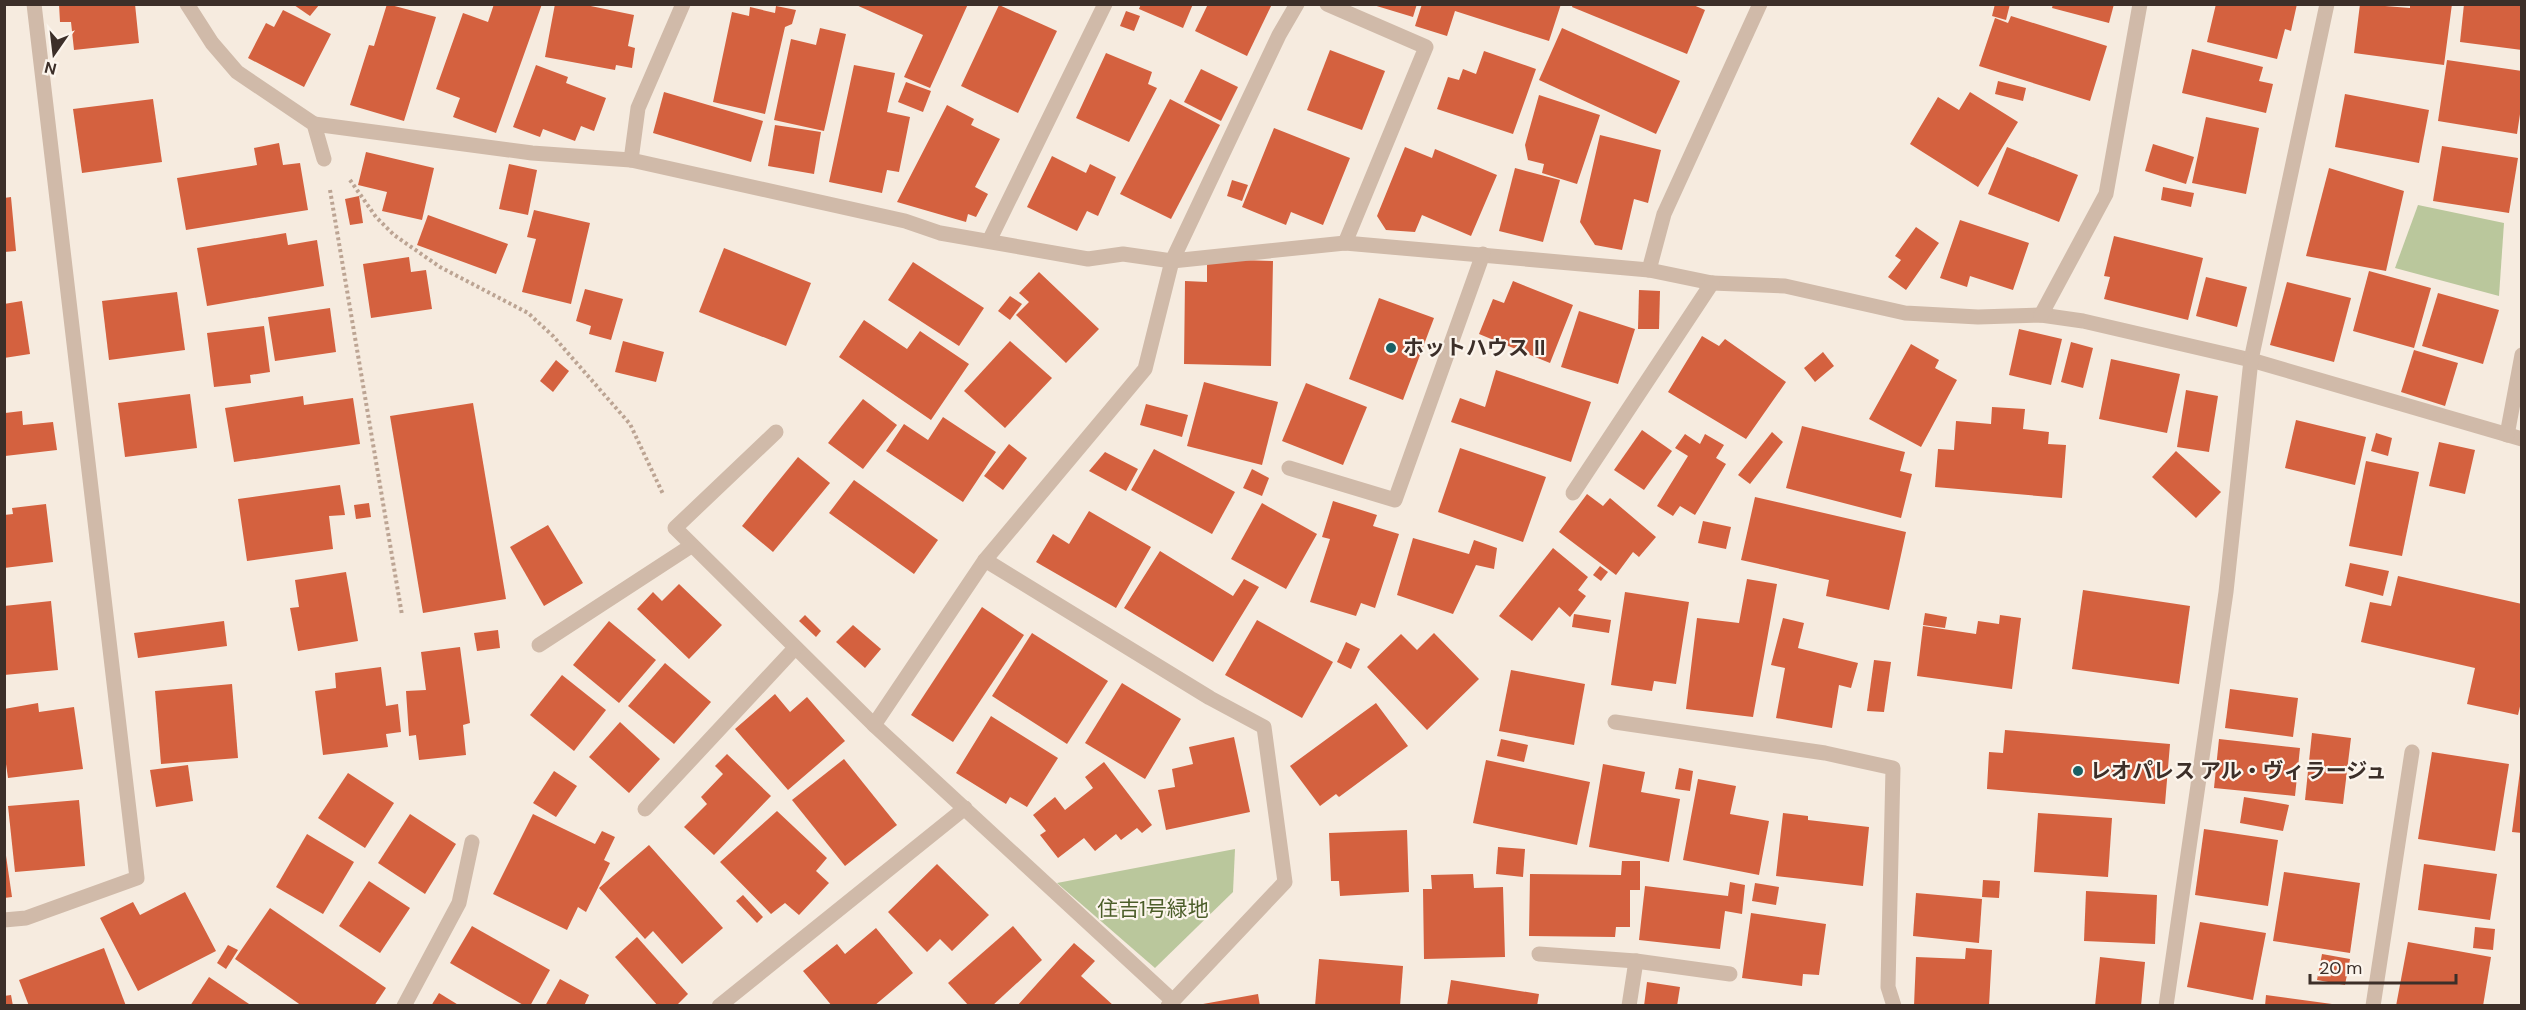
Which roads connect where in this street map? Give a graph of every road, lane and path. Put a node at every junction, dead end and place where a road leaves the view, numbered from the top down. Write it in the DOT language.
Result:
graph roads {
  1 [pos="34,4"];
  2 [pos="187,4"];
  3 [pos="683,4"];
  4 [pos="1105,4"];
  5 [pos="1297,4"];
  6 [pos="1327,4"];
  7 [pos="1760,4"];
  8 [pos="2140,4"];
  9 [pos="2327,4"];
  10 [pos="315,124"];
  11 [pos="324,157"];
  12 [pos="631,160"];
  13 [pos="989,241"];
  14 [pos="1345,243"];
  15 [pos="1484,254"];
  16 [pos="1172,261"];
  17 [pos="1648,270"];
  18 [pos="1712,283"];
  19 [pos="2041,315"];
  20 [pos="2522,355"];
  21 [pos="2251,360"];
  22 [pos="776,432"];
  23 [pos="2514,437"];
  24 [pos="1289,468"];
  25 [pos="1573,493"];
  26 [pos="675,528"];
  27 [pos="691,546"];
  28 [pos="985,561"];
  29 [pos="402,615"];
  30 [pos="539,645"];
  31 [pos="795,648"];
  32 [pos="1615,722"];
  33 [pos="874,725"];
  34 [pos="2412,752"];
  35 [pos="964,808"];
  36 [pos="645,809"];
  37 [pos="472,842"];
  38 [pos="4,920"];
  39 [pos="1539,954"];
  40 [pos="1636,961"];
  41 [pos="1730,974"];
  42 [pos="1170,1002"];
  43 [pos="404,1005"];
  44 [pos="719,1005"];
  45 [pos="1629,1005"];
  46 [pos="1894,1005"];
  47 [pos="2166,1005"];
  48 [pos="2373,1005"];
  1 -- 38 [label="street"];
  2 -- 10 [label="street"];
  3 -- 12 [label="street"];
  4 -- 13 [label="street"];
  5 -- 16 [label="street"];
  6 -- 14 [label="street"];
  7 -- 17 [label="street"];
  8 -- 19 [label="street"];
  9 -- 21 [label="street"];
  10 -- 11 [label="street"];
  10 -- 12 [label="street"];
  11 -- 26 [label="path"];
  11 -- 29 [label="path"];
  12 -- 13 [label="street"];
  13 -- 16 [label="street"];
  14 -- 15 [label="street"];
  14 -- 16 [label="street"];
  15 -- 17 [label="street"];
  15 -- 24 [label="street"];
  16 -- 28 [label="street"];
  17 -- 18 [label="street"];
  18 -- 19 [label="street"];
  18 -- 25 [label="street"];
  19 -- 21 [label="street"];
  20 -- 23 [label="street"];
  21 -- 23 [label="street"];
  21 -- 47 [label="street"];
  22 -- 26 [label="street"];
  26 -- 27 [label="street"];
  27 -- 30 [label="street"];
  27 -- 31 [label="street"];
  28 -- 33 [label="street"];
  28 -- 42 [label="street"];
  31 -- 33 [label="street"];
  31 -- 36 [label="street"];
  32 -- 46 [label="street"];
  33 -- 35 [label="street"];
  34 -- 48 [label="street"];
  35 -- 42 [label="street"];
  35 -- 44 [label="street"];
  37 -- 43 [label="street"];
  39 -- 40 [label="street"];
  40 -- 41 [label="street"];
  40 -- 45 [label="street"];
}
